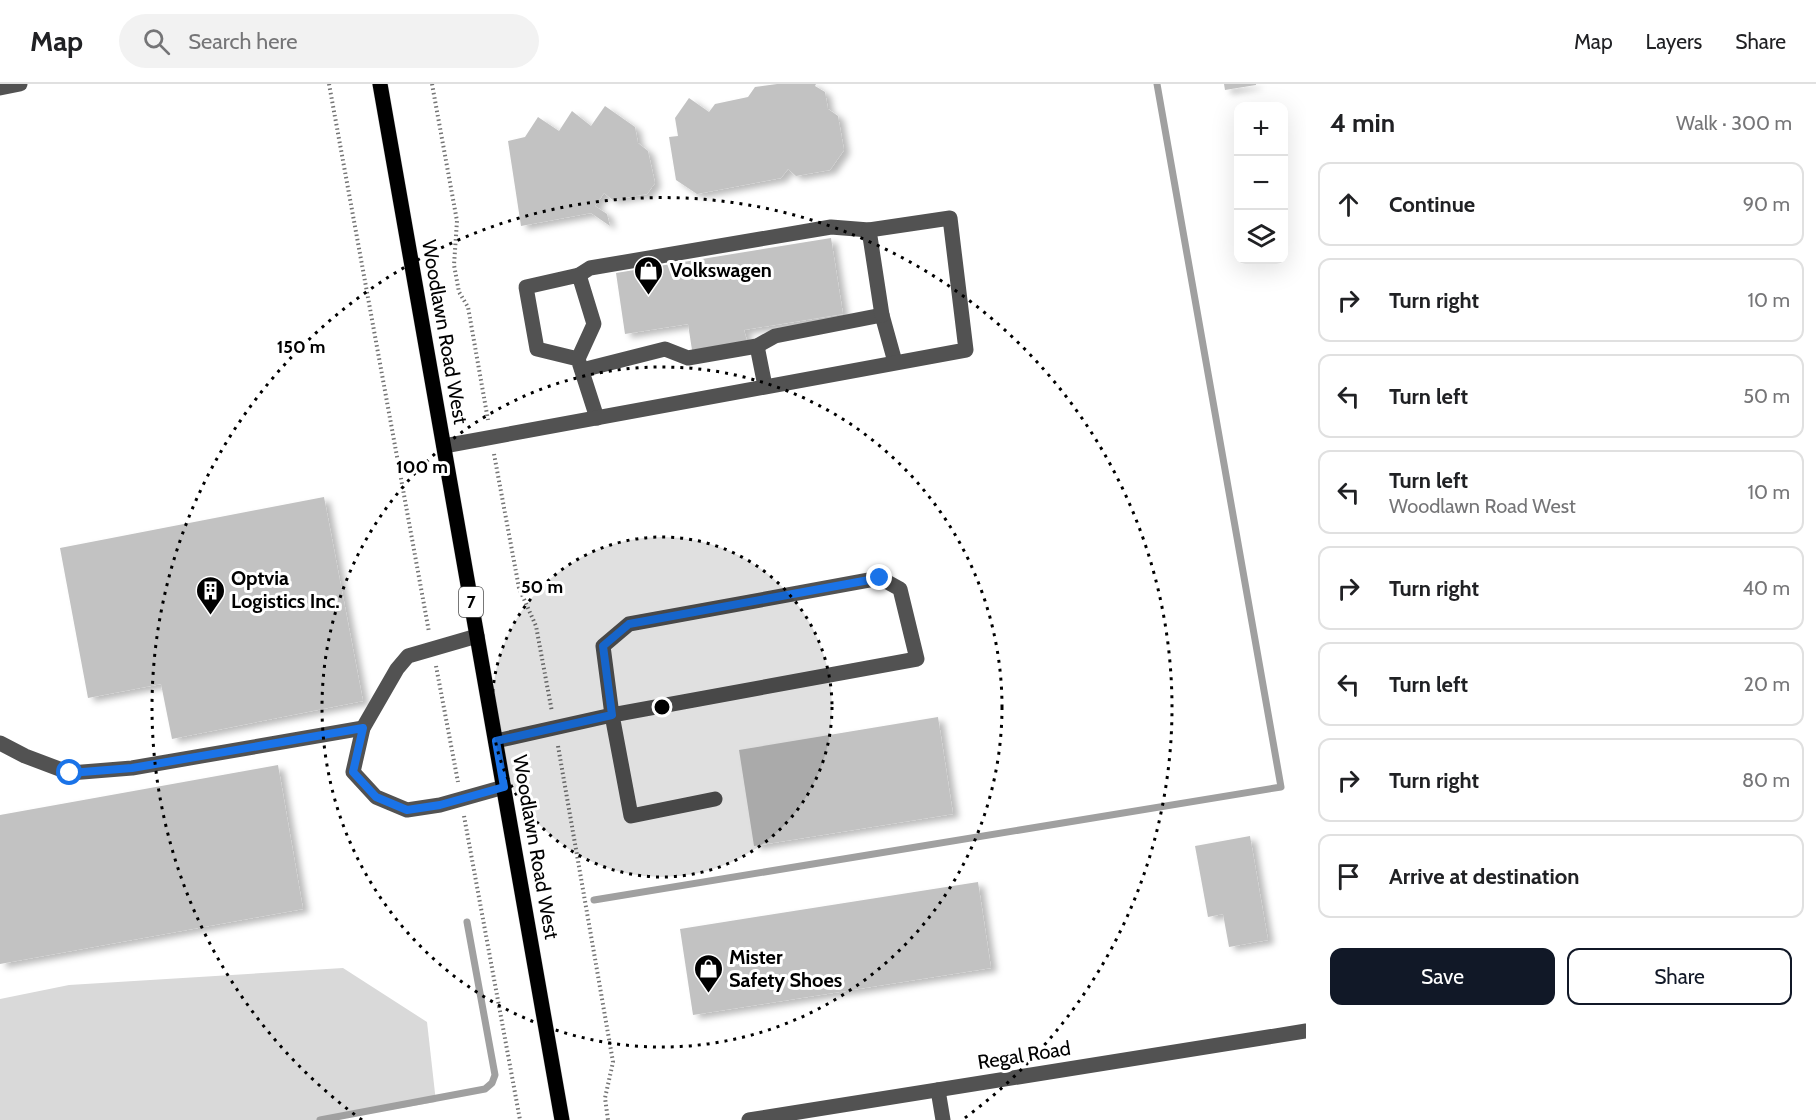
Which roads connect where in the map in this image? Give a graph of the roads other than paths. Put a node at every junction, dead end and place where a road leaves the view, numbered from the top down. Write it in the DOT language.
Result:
graph roads {
  1 [pos="20,84"];
  2 [pos="380,84"];
  3 [pos="0,88"];
  4 [pos="869,230"];
  5 [pos="579,275"];
  6 [pos="882,315"];
  7 [pos="757,346"];
  8 [pos="895,362"];
  9 [pos="580,364"];
  10 [pos="765,386"];
  11 [pos="597,417"];
  12 [pos="444,447"];
  13 [pos="477,636"];
  14 [pos="612,715"];
  15 [pos="363,728"];
  16 [pos="496,741"];
  17 [pos="0,743"];
  18 [pos="504,787"];
  19 [pos="715,799"];
  20 [pos="1306,1031"];
  21 [pos="938,1090"];
  22 [pos="820,1114"];
  23 [pos="560,1120"];
  24 [pos="749,1120"];
  25 [pos="943,1120"];
  1 -- 3 [label="street"];
  2 -- 12 [label="main road, Woodlawn Road West / 7"];
  4 -- 5 [label="street"];
  4 -- 6 [label="street"];
  4 -- 8 [label="street"];
  5 -- 9 [label="street"];
  5 -- 9 [label="street"];
  6 -- 7 [label="street"];
  6 -- 8 [label="street"];
  7 -- 9 [label="street"];
  7 -- 10 [label="street"];
  8 -- 10 [label="street"];
  9 -- 11 [label="street"];
  10 -- 11 [label="street"];
  11 -- 12 [label="street"];
  12 -- 13 [label="main road, Woodlawn Road West / 7"];
  13 -- 15 [label="street"];
  13 -- 16 [label="main road, Woodlawn Road West / 7"];
  14 -- 14 [label="street"];
  14 -- 16 [label="street"];
  14 -- 19 [label="street"];
  15 -- 17 [label="street"];
  15 -- 18 [label="street"];
  16 -- 18 [label="main road, Woodlawn Road West / 7"];
  18 -- 23 [label="main road, Woodlawn Road West / 7"];
  20 -- 21 [label="street, Regal Road"];
  21 -- 22 [label="street, Regal Road"];
  21 -- 25 [label="street"];
  22 -- 24 [label="street, Regal Road"];
}
